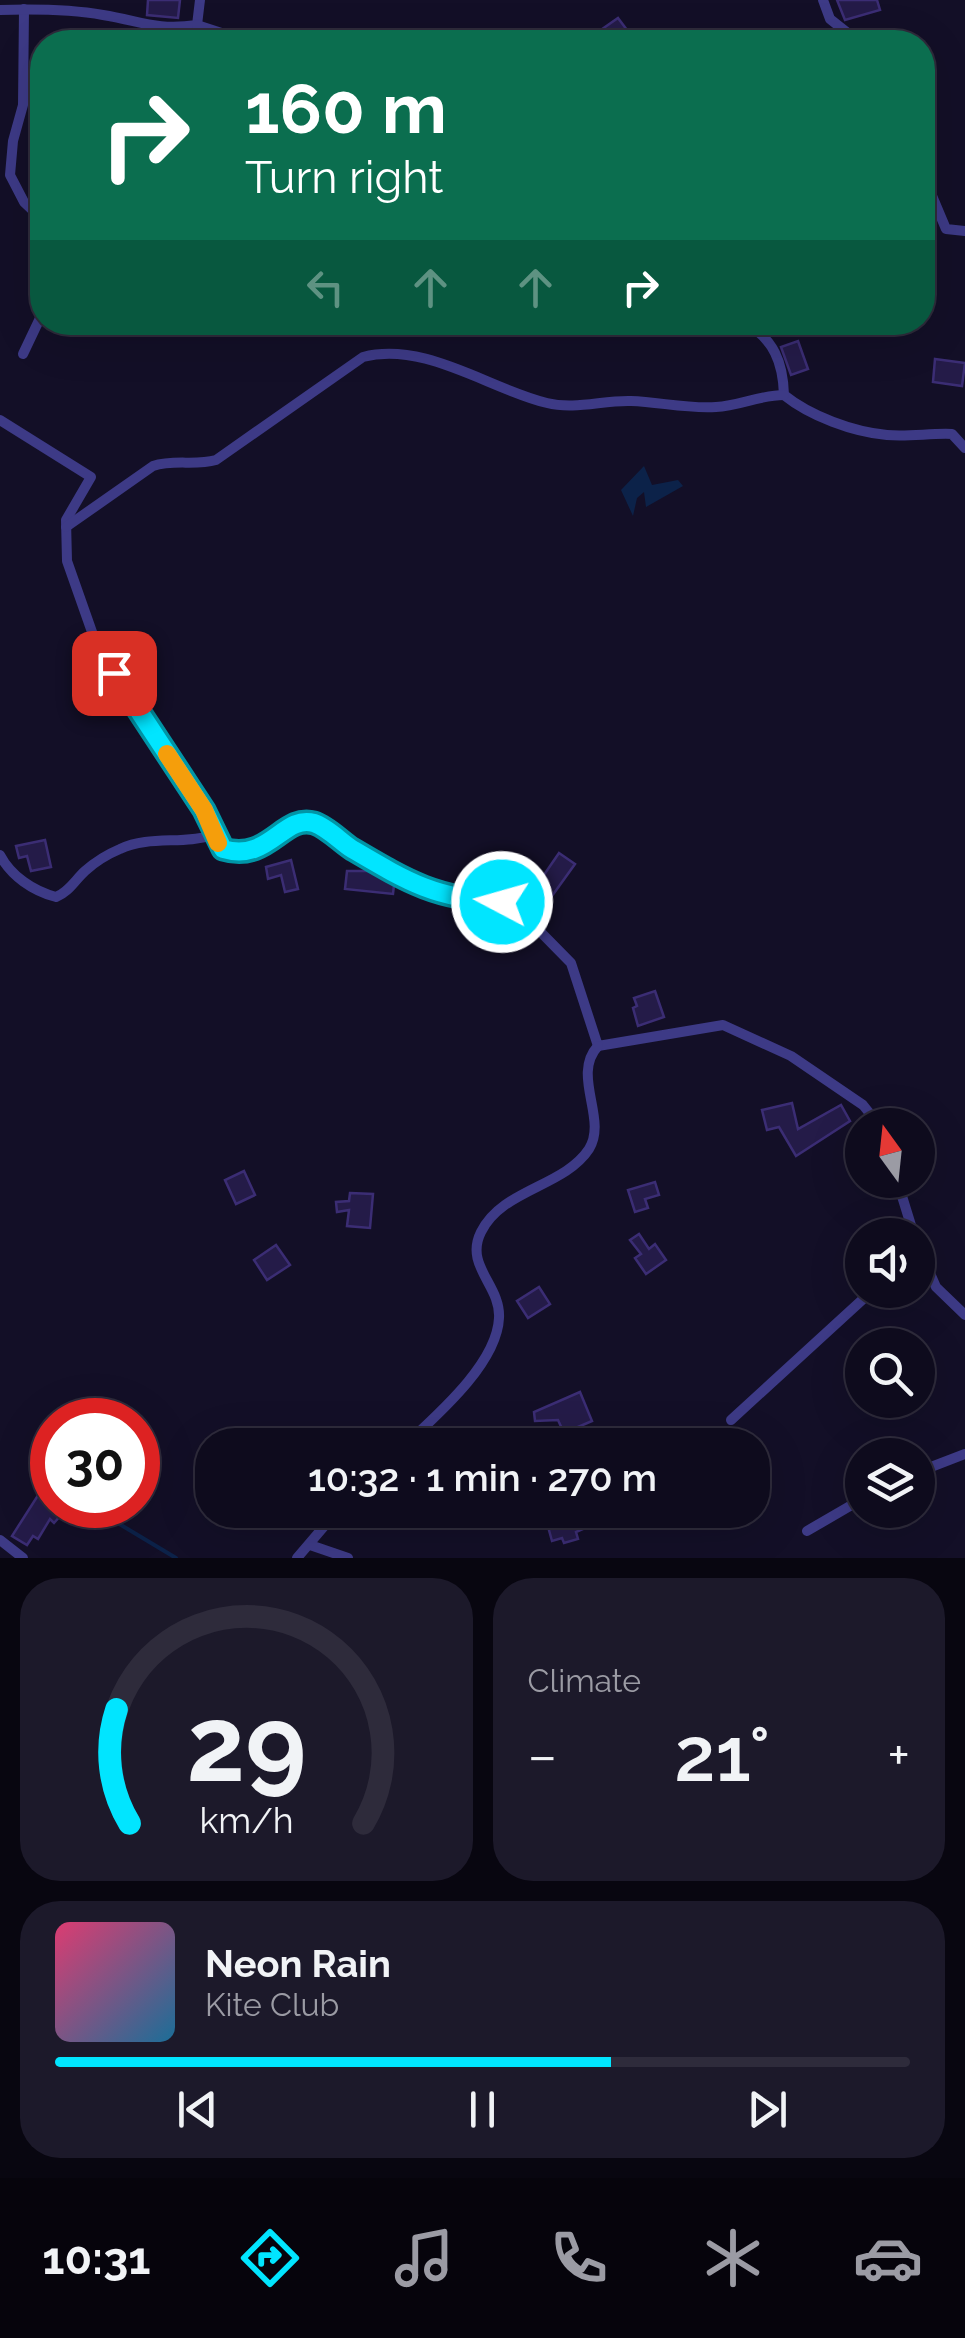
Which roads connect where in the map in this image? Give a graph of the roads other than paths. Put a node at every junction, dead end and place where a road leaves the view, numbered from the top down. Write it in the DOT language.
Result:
graph roads {
  1 [pos="200,0"];
  2 [pos="822,0"];
  3 [pos="0,10"];
  4 [pos="24,10"];
  5 [pos="197,25"];
  6 [pos="213,30"];
  7 [pos="844,30"];
  8 [pos="935,203"];
  9 [pos="30,208"];
  10 [pos="965,231"];
  11 [pos="32,335"];
  12 [pos="763,335"];
  13 [pos="23,354"];
  14 [pos="784,396"];
  15 [pos="0,420"];
  16 [pos="965,448"];
  17 [pos="66,527"];
  18 [pos="214,836"];
  19 [pos="0,855"];
  20 [pos="598,1046"];
  21 [pos="865,1108"];
  22 [pos="935,1285"];
  23 [pos="853,1308"];
  24 [pos="965,1315"];
  25 [pos="732,1420"];
  26 [pos="423,1428"];
  27 [pos="965,1454"];
  28 [pos="935,1465"];
  29 [pos="845,1509"];
  30 [pos="324,1528"];
  31 [pos="807,1530"];
  32 [pos="0,1540"];
  33 [pos="310,1546"];
  34 [pos="22,1558"];
  35 [pos="297,1558"];
  36 [pos="348,1558"];
  1 -- 5 [label="street"];
  2 -- 7 [label="street"];
  3 -- 4 [label="street"];
  4 -- 5 [label="street"];
  4 -- 9 [label="street"];
  5 -- 6 [label="street"];
  8 -- 10 [label="street"];
  11 -- 13 [label="street"];
  12 -- 14 [label="street"];
  14 -- 16 [label="street"];
  14 -- 17 [label="street"];
  15 -- 17 [label="street"];
  17 -- 18 [label="street"];
  18 -- 19 [label="street"];
  18 -- 20 [label="street"];
  20 -- 21 [label="street"];
  20 -- 26 [label="street"];
  22 -- 24 [label="street"];
  23 -- 25 [label="street"];
  27 -- 28 [label="street"];
  29 -- 31 [label="street"];
  30 -- 33 [label="street"];
  32 -- 34 [label="street"];
  33 -- 35 [label="street"];
  33 -- 36 [label="street"];
}
